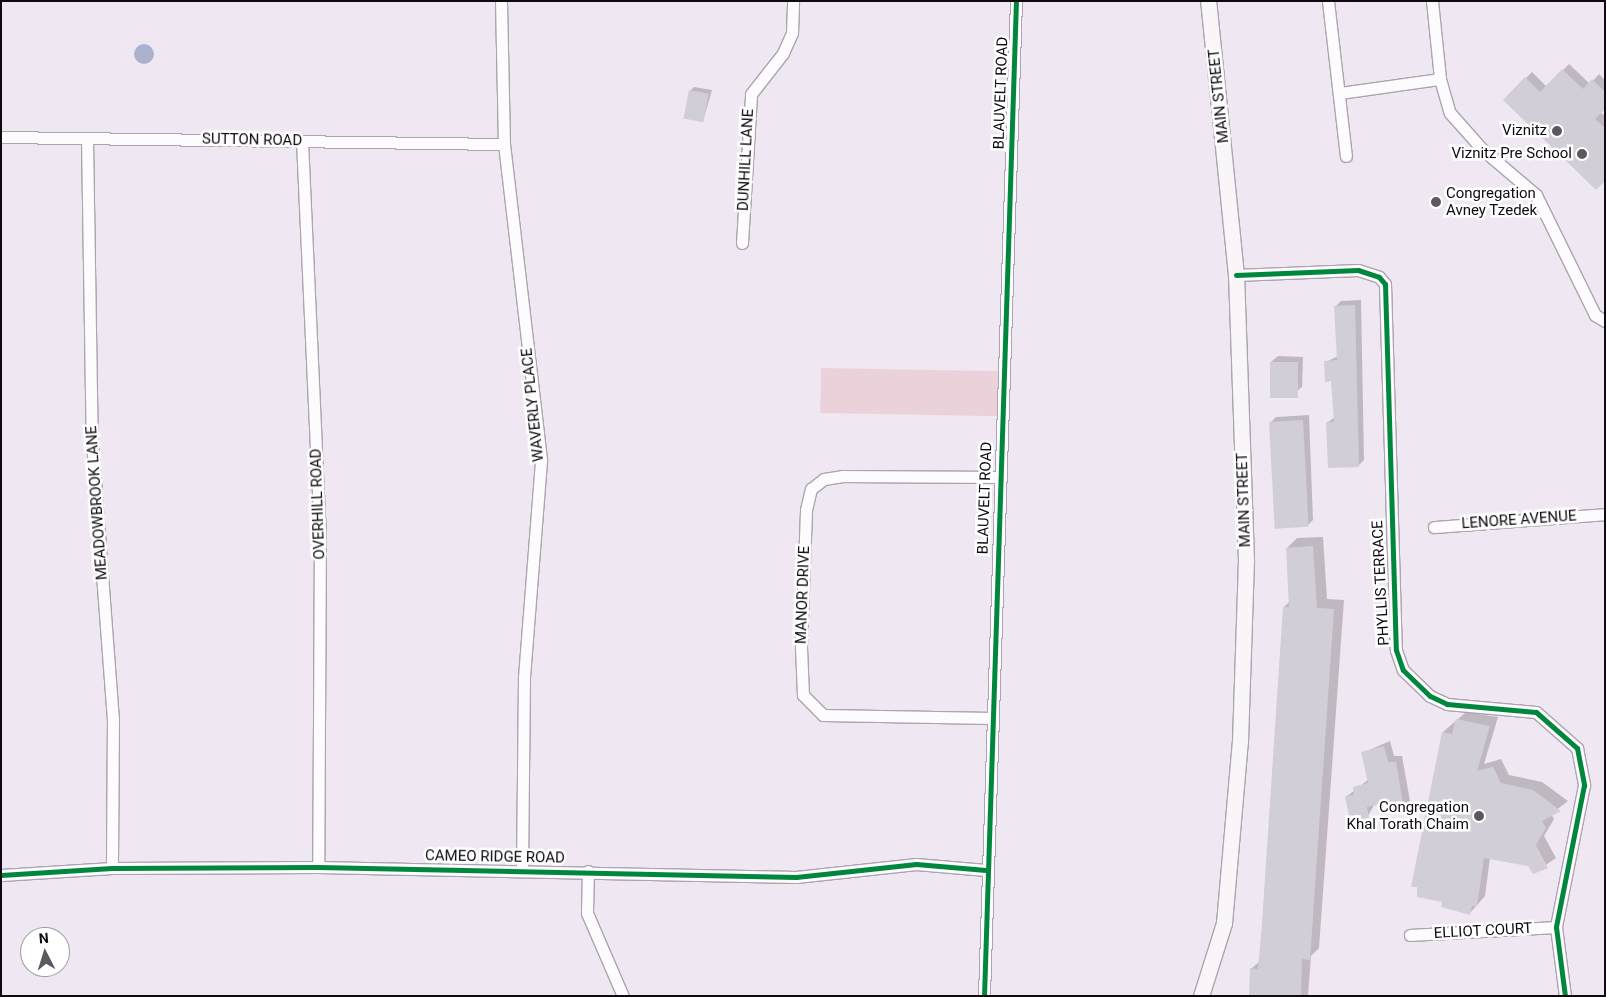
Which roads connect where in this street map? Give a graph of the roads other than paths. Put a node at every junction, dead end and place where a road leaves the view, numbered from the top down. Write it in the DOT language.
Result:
graph roads {
  1 [pos="501,1"];
  2 [pos="793,1"];
  3 [pos="1016,1"];
  4 [pos="1208,1"];
  5 [pos="1328,1"];
  6 [pos="1432,1"];
  7 [pos="1440,79"];
  8 [pos="1340,93"];
  9 [pos="1,137"];
  10 [pos="87,138"];
  11 [pos="302,141"];
  12 [pos="504,144"];
  13 [pos="1346,156"];
  14 [pos="742,243"];
  15 [pos="1236,275"];
  16 [pos="1605,321"];
  17 [pos="998,477"];
  18 [pos="1605,514"];
  19 [pos="1434,527"];
  20 [pos="992,718"];
  21 [pos="318,867"];
  22 [pos="112,868"];
  23 [pos="522,870"];
  24 [pos="986,870"];
  25 [pos="588,871"];
  26 [pos="1,875"];
  27 [pos="1556,927"];
  28 [pos="1410,935"];
  29 [pos="623,996"];
  30 [pos="984,996"];
  31 [pos="1200,996"];
  32 [pos="1565,996"];
  1 -- 12 [label="street, WAVERLY PLACE"];
  2 -- 14 [label="street, DUNHILL LANE"];
  3 -- 17 [label="street, BLAUVELT ROAD"];
  4 -- 15 [label="main road, MAIN STREET"];
  5 -- 8 [label="street"];
  6 -- 7 [label="street"];
  7 -- 8 [label="street"];
  7 -- 16 [label="street"];
  8 -- 13 [label="street"];
  9 -- 10 [label="street, SUTTON ROAD"];
  10 -- 11 [label="street, SUTTON ROAD"];
  10 -- 22 [label="street, MEADOWBROOK LANE"];
  11 -- 12 [label="street, SUTTON ROAD"];
  11 -- 21 [label="street, OVERHILL ROAD"];
  12 -- 23 [label="street, WAVERLY PLACE"];
  15 -- 27 [label="street, PHYLLIS TERRACE"];
  15 -- 31 [label="main road, MAIN STREET"];
  17 -- 20 [label="street, BLAUVELT ROAD"];
  17 -- 20 [label="street, MANOR DRIVE"];
  18 -- 19 [label="street, LENORE AVENUE"];
  20 -- 24 [label="street, BLAUVELT ROAD"];
  21 -- 22 [label="street, CAMEO RIDGE ROAD"];
  21 -- 23 [label="street, CAMEO RIDGE ROAD"];
  22 -- 26 [label="street, CAMEO RIDGE ROAD"];
  23 -- 25 [label="street, CAMEO RIDGE ROAD"];
  24 -- 25 [label="street, CAMEO RIDGE ROAD"];
  24 -- 30 [label="street, BLAUVELT ROAD"];
  25 -- 29 [label="street"];
  27 -- 28 [label="street, ELLIOT COURT"];
  27 -- 32 [label="street, PHYLLIS TERRACE"];
}
